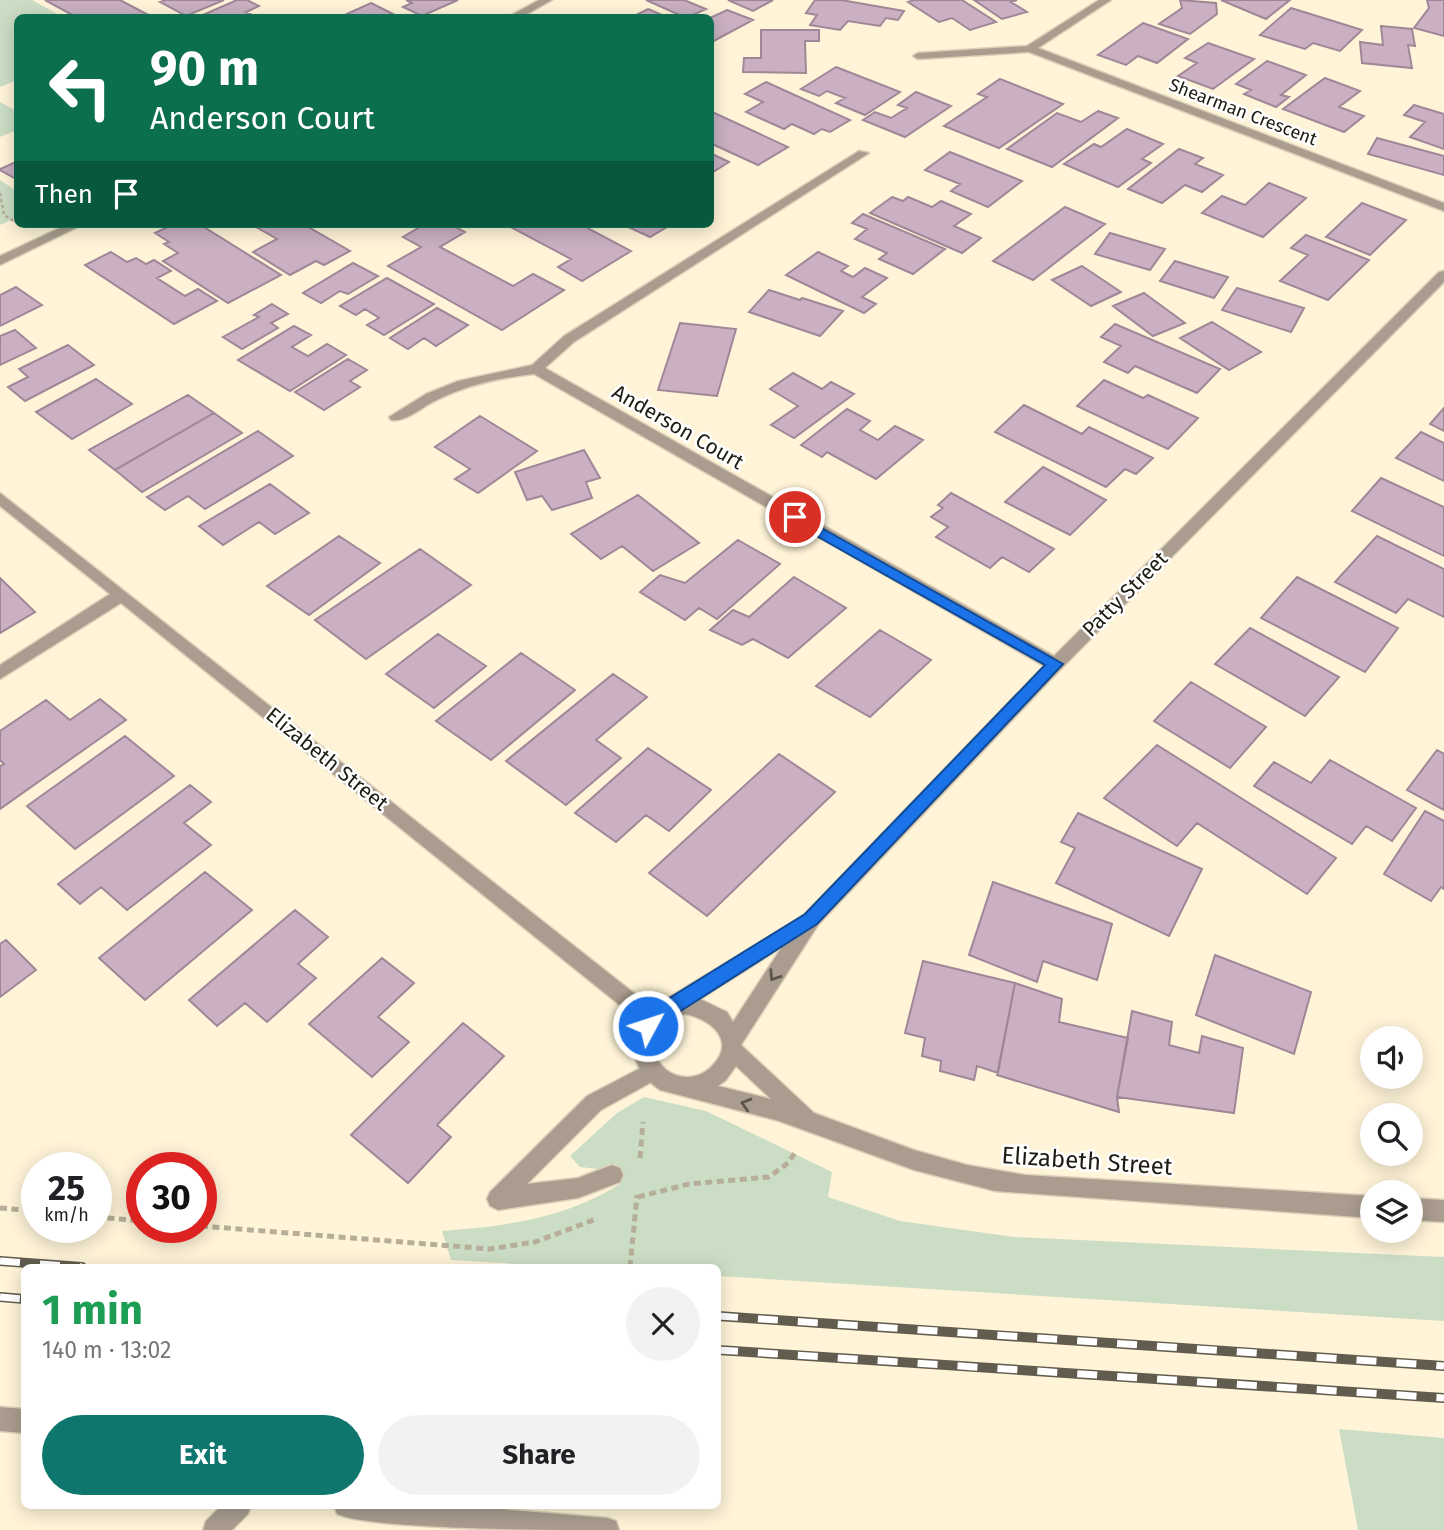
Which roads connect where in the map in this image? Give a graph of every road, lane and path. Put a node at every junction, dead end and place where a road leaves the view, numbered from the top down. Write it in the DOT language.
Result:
graph roads {
  1 [pos="547,0"];
  2 [pos="1107,0"];
  3 [pos="519,14"];
  4 [pos="1030,49"];
  5 [pos="918,56"];
  6 [pos="863,153"];
  7 [pos="0,194"];
  8 [pos="1444,207"];
  9 [pos="14,221"];
  10 [pos="70,228"];
  11 [pos="0,261"];
  12 [pos="1444,275"];
  13 [pos="536,369"];
  14 [pos="396,416"];
  15 [pos="0,498"];
  16 [pos="121,595"];
  17 [pos="1055,664"];
  18 [pos="0,673"];
  19 [pos="811,919"];
  20 [pos="657,1016"];
  21 [pos="732,1046"];
  22 [pos="652,1071"];
  23 [pos="685,1086"];
  24 [pos="808,1121"];
  25 [pos="612,1175"];
  26 [pos="637,1197"];
  27 [pos="1360,1206"];
  28 [pos="0,1208"];
  29 [pos="21,1210"];
  30 [pos="1423,1210"];
  31 [pos="1444,1211"];
  32 [pos="630,1264"];
  33 [pos="0,1419"];
  34 [pos="21,1421"];
  35 [pos="235,1509"];
  36 [pos="373,1509"];
  37 [pos="215,1530"];
  38 [pos="607,1530"];
  1 -- 3 [label="street"];
  2 -- 4 [label="street, Shearman Crescent"];
  4 -- 5 [label="street, Shearman Crescent"];
  4 -- 8 [label="street, Shearman Crescent"];
  6 -- 13 [label="street"];
  7 -- 9 [label="path"];
  10 -- 11 [label="street"];
  12 -- 17 [label="street, Patty Street"];
  13 -- 14 [label="street"];
  13 -- 17 [label="street, Anderson Court"];
  15 -- 16 [label="street, Elizabeth Street"];
  16 -- 18 [label="street"];
  16 -- 20 [label="street, Elizabeth Street"];
  17 -- 19 [label="street, Patty Street"];
  19 -- 20 [label="street, Patty Street"];
  19 -- 21 [label="street, Patty Street, one-way"];
  20 -- 21 [label="street"];
  20 -- 22 [label="street"];
  21 -- 23 [label="street"];
  21 -- 24 [label="street, Elizabeth Street"];
  22 -- 23 [label="street"];
  22 -- 25 [label="street"];
  24 -- 23 [label="street, Elizabeth Street, one-way"];
  24 -- 27 [label="street, Elizabeth Street"];
  26 -- 32 [label="path"];
  28 -- 29 [label="path"];
  30 -- 31 [label="street"];
  33 -- 34 [label="street"];
  35 -- 37 [label="street"];
  36 -- 38 [label="street"];
}
